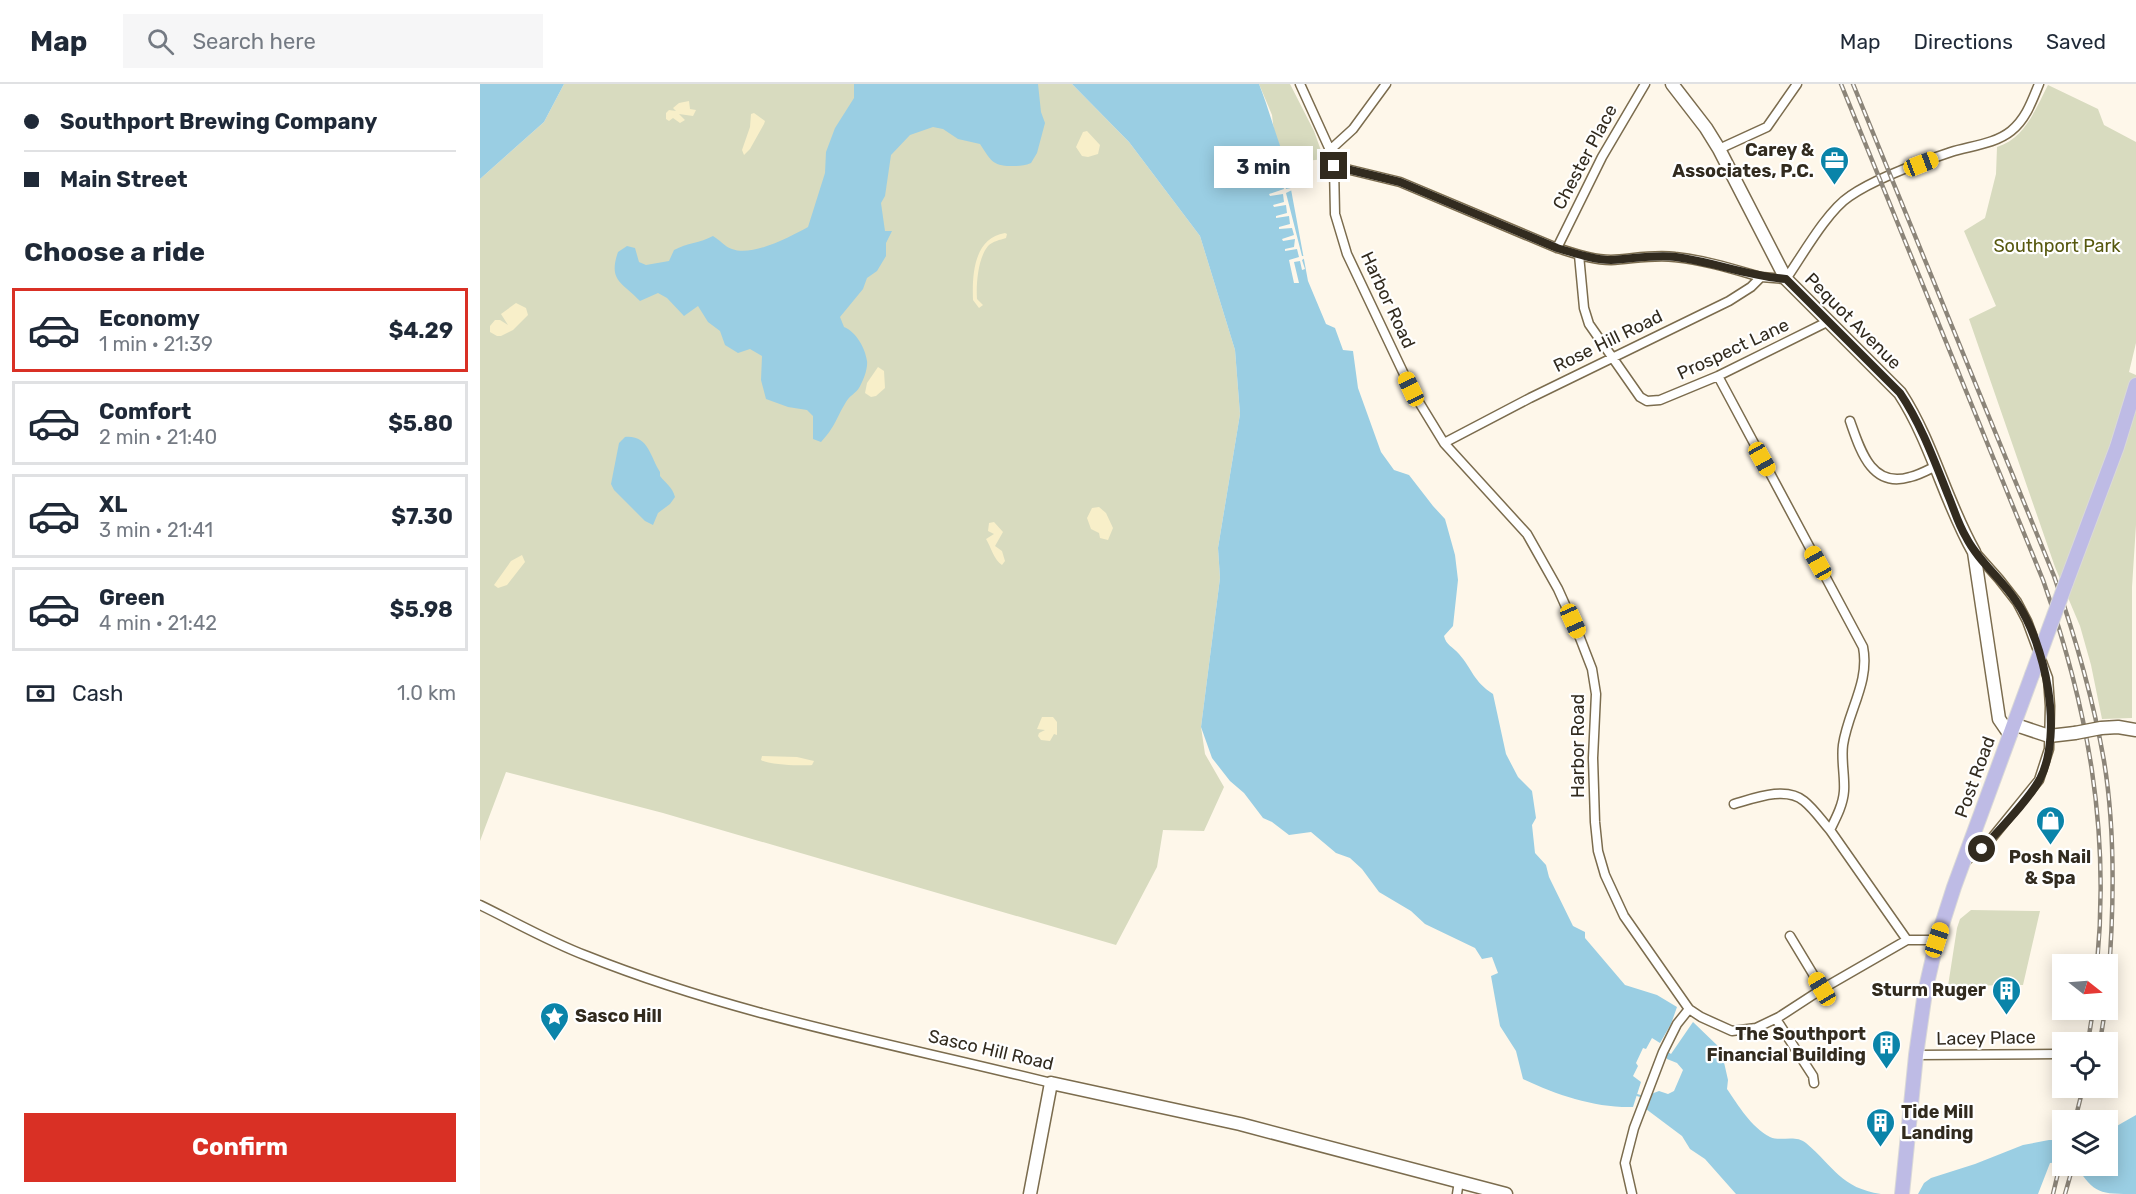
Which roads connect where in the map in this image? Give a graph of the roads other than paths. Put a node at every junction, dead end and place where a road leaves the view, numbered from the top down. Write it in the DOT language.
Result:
graph roads {
  1 [pos="1300,84"];
  2 [pos="1386,84"];
  3 [pos="1645,84"];
  4 [pos="1797,84"];
  5 [pos="2039,84"];
  6 [pos="1674,85"];
  7 [pos="1719,149"];
  8 [pos="1330,150"];
  9 [pos="1334,166"];
  10 [pos="1557,248"];
  11 [pos="1579,255"];
  12 [pos="1761,277"];
  13 [pos="1786,279"];
  14 [pos="1827,322"];
  15 [pos="1612,358"];
  16 [pos="1718,376"];
  17 [pos="2136,385"];
  18 [pos="1850,421"];
  19 [pos="1444,443"];
  20 [pos="1936,466"];
  21 [pos="1974,552"];
  22 [pos="2012,729"];
  23 [pos="2136,730"];
  24 [pos="2049,736"];
  25 [pos="1734,804"];
  26 [pos="1830,830"];
  27 [pos="1963,864"];
  28 [pos="480,905"];
  29 [pos="1790,936"];
  30 [pos="1907,940"];
  31 [pos="1937,940"];
  32 [pos="1822,989"];
  33 [pos="1689,1009"];
  34 [pos="1776,1019"];
  35 [pos="2052,1053"];
  36 [pos="1916,1055"];
  37 [pos="1051,1083"];
  38 [pos="1814,1083"];
  39 [pos="1459,1181"];
  40 [pos="1029,1194"];
  41 [pos="1457,1194"];
  42 [pos="1506,1194"];
  43 [pos="1632,1194"];
  44 [pos="1902,1194"];
  1 -- 8 [label="street, Harbor Road"];
  2 -- 8 [label="street"];
  3 -- 10 [label="street, Chester Place"];
  4 -- 7 [label="street"];
  5 -- 13 [label="street"];
  6 -- 7 [label="street, Pequot Avenue"];
  7 -- 13 [label="street, Pequot Avenue"];
  8 -- 9 [label="street, Harbor Road"];
  9 -- 10 [label="street"];
  9 -- 19 [label="street, Harbor Road"];
  10 -- 11 [label="street"];
  11 -- 12 [label="street"];
  11 -- 15 [label="street"];
  12 -- 13 [label="street"];
  12 -- 15 [label="street, Rose Hill Road"];
  13 -- 14 [label="street, Pequot Avenue"];
  14 -- 16 [label="street, Prospect Lane"];
  14 -- 20 [label="street, Pequot Avenue"];
  15 -- 16 [label="street, Prospect Lane"];
  15 -- 19 [label="street, Rose Hill Road"];
  16 -- 26 [label="street"];
  17 -- 22 [label="main road, Post Road, bridge"];
  18 -- 20 [label="street"];
  19 -- 33 [label="street, Harbor Road"];
  20 -- 21 [label="street, Pequot Avenue"];
  21 -- 22 [label="street, Pequot Avenue"];
  21 -- 24 [label="street"];
  22 -- 24 [label="street"];
  22 -- 27 [label="main road, Post Road"];
  23 -- 24 [label="street, bridge"];
  24 -- 27 [label="street"];
  25 -- 26 [label="street"];
  26 -- 30 [label="street"];
  27 -- 31 [label="main road, Post Road"];
  28 -- 37 [label="street, Sasco Hill Road"];
  29 -- 32 [label="street"];
  30 -- 31 [label="street"];
  30 -- 32 [label="street"];
  31 -- 36 [label="main road, Post Road"];
  32 -- 34 [label="street"];
  33 -- 34 [label="street"];
  33 -- 43 [label="street"];
  34 -- 38 [label="street"];
  35 -- 36 [label="street, Lacey Place"];
  36 -- 44 [label="main road, Post Road"];
  37 -- 39 [label="street, Sasco Hill Road"];
  37 -- 40 [label="street"];
  39 -- 41 [label="street"];
  39 -- 42 [label="street, Sasco Hill Road"];
}
